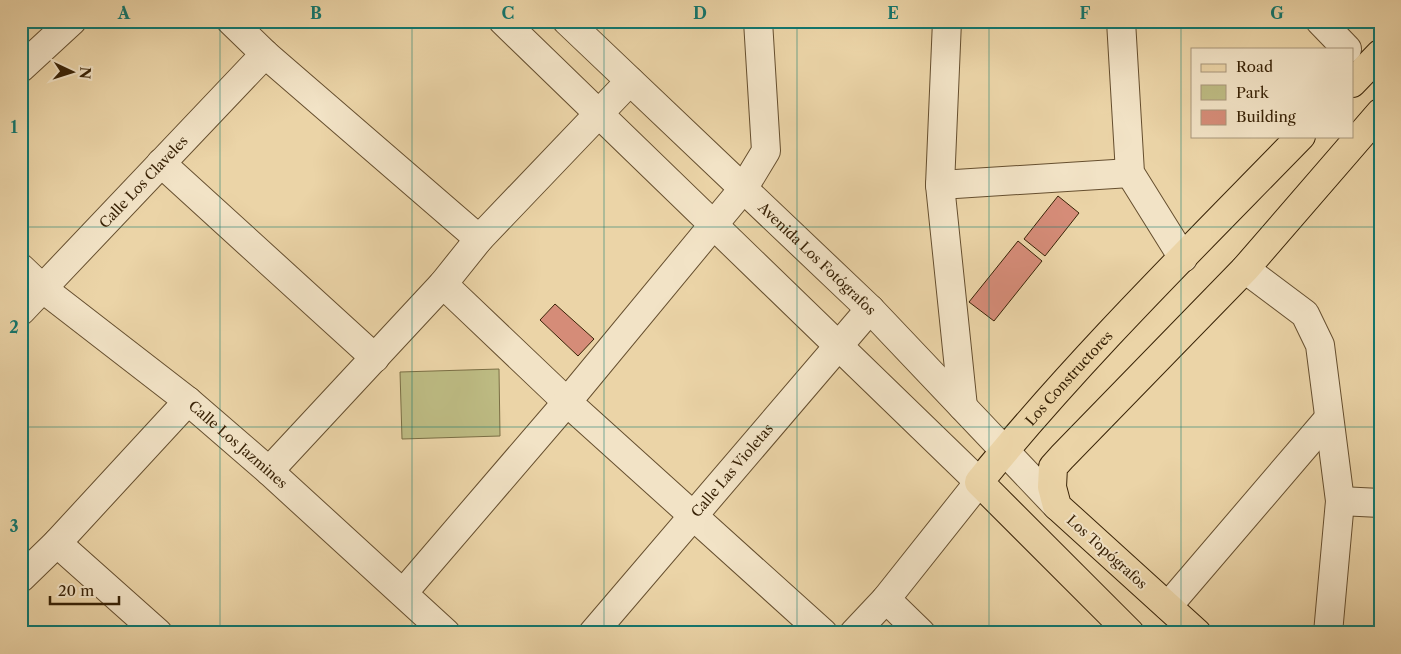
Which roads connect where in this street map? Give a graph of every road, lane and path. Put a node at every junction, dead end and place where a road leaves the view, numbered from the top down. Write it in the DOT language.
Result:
graph roads {
  1 [pos="72,21"];
  2 [pos="231,21"];
  3 [pos="503,21"];
  4 [pos="567,21"];
  5 [pos="758,21"];
  6 [pos="947,21"];
  7 [pos="1121,21"];
  8 [pos="1320,21"];
  9 [pos="1346,48"];
  10 [pos="265,54"];
  11 [pos="21,68"];
  12 [pos="630,81"];
  13 [pos="1380,113"];
  14 [pos="598,114"];
  15 [pos="1299,138"];
  16 [pos="161,164"];
  17 [pos="1130,173"];
  18 [pos="940,185"];
  19 [pos="743,189"];
  20 [pos="713,225"];
  21 [pos="478,238"];
  22 [pos="1183,258"];
  23 [pos="21,268"];
  24 [pos="1245,269"];
  25 [pos="443,284"];
  26 [pos="42,288"];
  27 [pos="870,310"];
  28 [pos="21,311"];
  29 [pos="838,346"];
  30 [pos="375,358"];
  31 [pos="188,400"];
  32 [pos="567,402"];
  33 [pos="963,408"];
  34 [pos="1329,418"];
  35 [pos="1004,451"];
  36 [pos="269,472"];
  37 [pos="979,482"];
  38 [pos="1340,501"];
  39 [pos="1380,503"];
  40 [pos="1056,506"];
  41 [pos="692,516"];
  42 [pos="57,543"];
  43 [pos="21,578"];
  44 [pos="404,593"];
  45 [pos="886,599"];
  46 [pos="1168,606"];
  47 [pos="158,633"];
  48 [pos="446,633"];
  49 [pos="593,633"];
  50 [pos="823,633"];
  51 [pos="854,633"];
  52 [pos="921,633"];
  53 [pos="1130,633"];
  54 [pos="1196,633"];
  55 [pos="1328,633"];
  1 -- 11 [label="street"];
  2 -- 10 [label="street"];
  3 -- 14 [label="street"];
  4 -- 12 [label="street, Avenida Los Fotógrafos"];
  5 -- 19 [label="street"];
  6 -- 18 [label="street"];
  7 -- 17 [label="street"];
  8 -- 9 [label="street"];
  10 -- 16 [label="street, Calle Los Claveles"];
  10 -- 21 [label="street"];
  12 -- 14 [label="street"];
  12 -- 19 [label="street, Avenida Los Fotógrafos"];
  13 -- 24 [label="main road"];
  14 -- 20 [label="street"];
  14 -- 21 [label="street"];
  15 -- 22 [label="main road, Los Constructores"];
  16 -- 26 [label="street, Calle Los Claveles"];
  16 -- 30 [label="street"];
  17 -- 18 [label="street"];
  17 -- 22 [label="street"];
  18 -- 33 [label="street"];
  19 -- 20 [label="street"];
  19 -- 27 [label="street, Avenida Los Fotógrafos"];
  20 -- 29 [label="street"];
  20 -- 32 [label="street"];
  21 -- 25 [label="street"];
  22 -- 35 [label="main road, Los Constructores"];
  23 -- 26 [label="street, Calle Los Jazmines"];
  24 -- 34 [label="street"];
  24 -- 40 [label="main road, Los Topógrafos"];
  25 -- 30 [label="street"];
  25 -- 32 [label="street"];
  26 -- 28 [label="street, Calle Los Claveles"];
  26 -- 31 [label="street, Calle Los Jazmines"];
  27 -- 29 [label="street, Calle Las Violetas"];
  27 -- 33 [label="street, Avenida Los Fotógrafos"];
  29 -- 37 [label="street"];
  29 -- 41 [label="street, Calle Las Violetas"];
  30 -- 36 [label="street"];
  31 -- 36 [label="street, Calle Los Jazmines"];
  31 -- 42 [label="street"];
  32 -- 41 [label="street"];
  32 -- 44 [label="street"];
  33 -- 35 [label="street, Avenida Los Fotógrafos"];
  34 -- 38 [label="street"];
  34 -- 46 [label="street"];
  35 -- 37 [label="main road, Los Constructores"];
  35 -- 40 [label="street, Avenida Los Fotógrafos"];
  36 -- 44 [label="street, Calle Los Jazmines"];
  37 -- 45 [label="street, Los Constructores"];
  37 -- 53 [label="main road"];
  38 -- 39 [label="street"];
  38 -- 55 [label="street"];
  40 -- 46 [label="main road, Los Topógrafos"];
  41 -- 49 [label="street, Calle Las Violetas"];
  41 -- 50 [label="street"];
  42 -- 43 [label="street"];
  42 -- 47 [label="street"];
  44 -- 48 [label="street, Calle Los Jazmines"];
  45 -- 51 [label="street, Los Constructores"];
  45 -- 52 [label="street"];
  46 -- 54 [label="main road, Los Topógrafos"];
}
